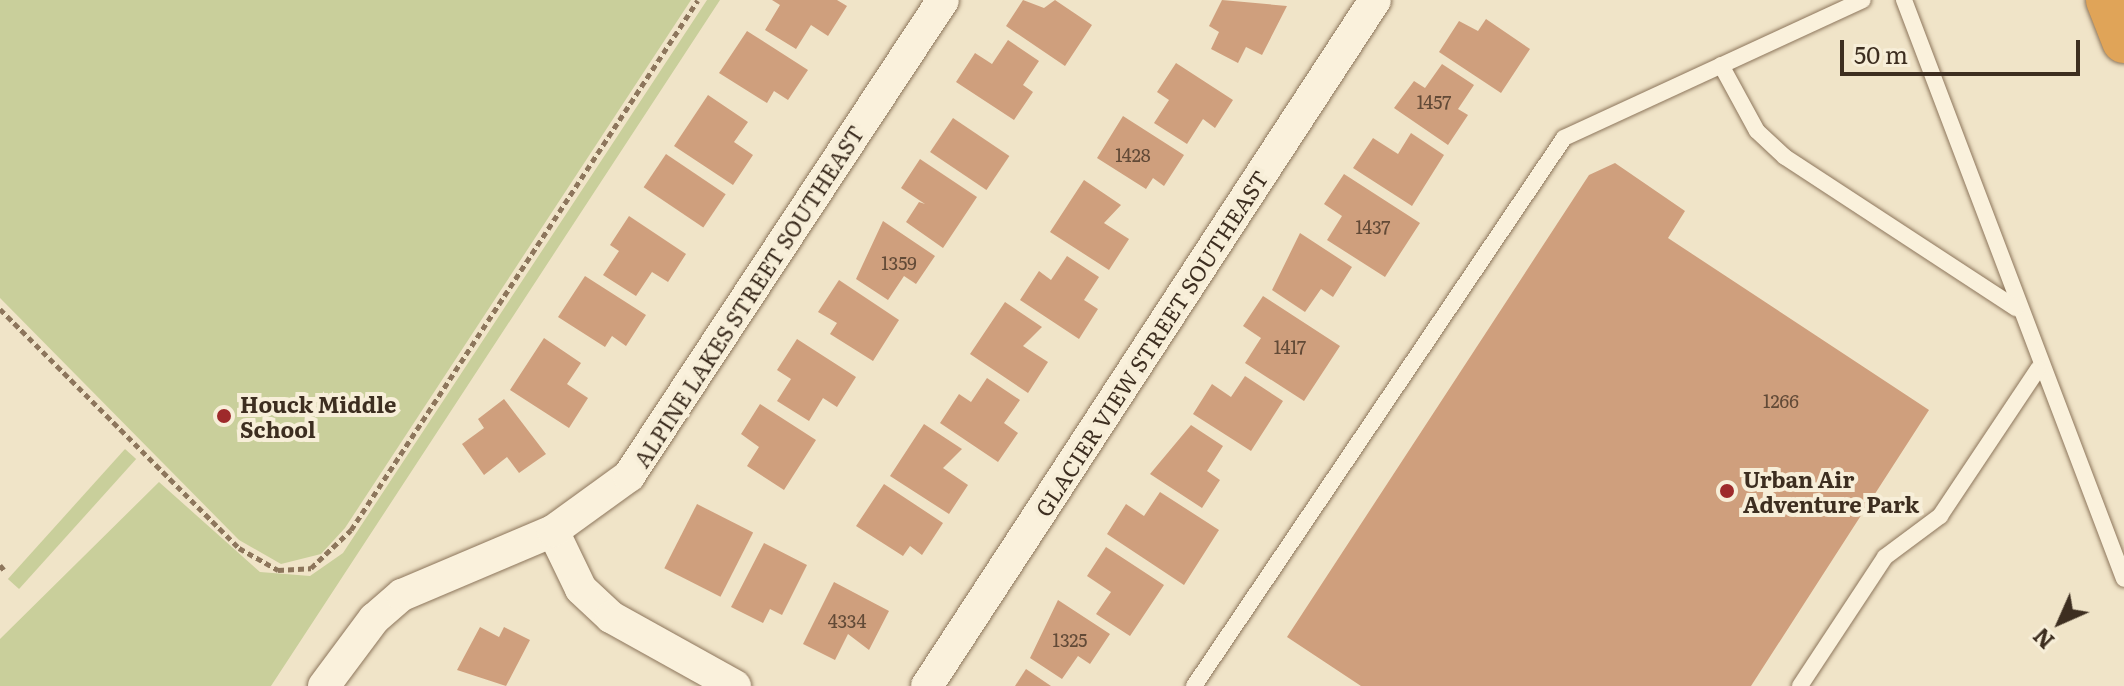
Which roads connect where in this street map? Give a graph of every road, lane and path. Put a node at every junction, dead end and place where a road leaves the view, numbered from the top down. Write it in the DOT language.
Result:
graph roads {
  1 [pos="698,0"];
  2 [pos="943,0"];
  3 [pos="1375,0"];
  4 [pos="1863,0"];
  5 [pos="1904,0"];
  6 [pos="2108,0"];
  7 [pos="2124,41"];
  8 [pos="1721,65"];
  9 [pos="2016,308"];
  10 [pos="0,309"];
  11 [pos="2038,369"];
  12 [pos="553,531"];
  13 [pos="2124,579"];
  14 [pos="324,686"];
  15 [pos="735,686"];
  16 [pos="927,686"];
  17 [pos="1194,686"];
  18 [pos="1800,686"];
  1 -- 10 [label="path"];
  2 -- 12 [label="street, ALPINE LAKES STREET SOUTHEAST"];
  3 -- 16 [label="street, GLACIER VIEW STREET SOUTHEAST"];
  4 -- 8 [label="lane"];
  5 -- 9 [label="lane"];
  6 -- 7 [label="highway"];
  8 -- 9 [label="lane"];
  8 -- 17 [label="lane"];
  9 -- 11 [label="lane"];
  11 -- 13 [label="lane"];
  11 -- 18 [label="lane"];
  12 -- 14 [label="street, ALPINE LAKES STREET SOUTHEAST"];
  12 -- 15 [label="street"];
}
